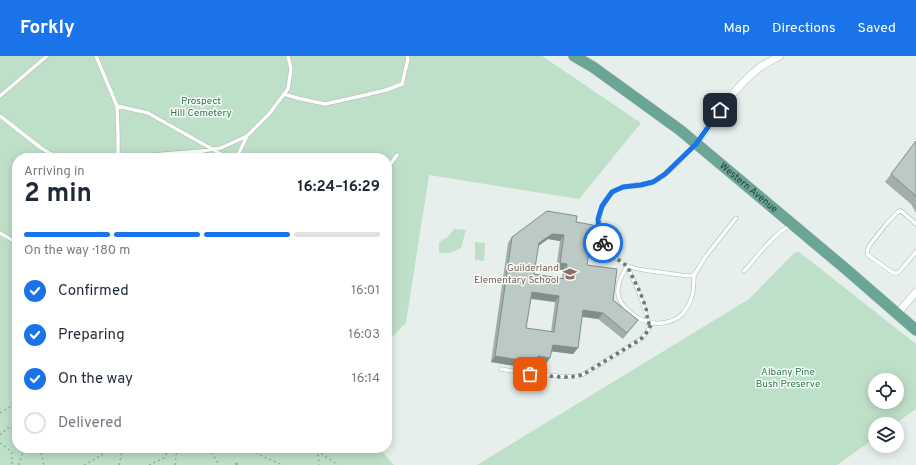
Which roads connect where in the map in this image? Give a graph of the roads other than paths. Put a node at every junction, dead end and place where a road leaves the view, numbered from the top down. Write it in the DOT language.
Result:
graph roads {
  1 [pos="47,56"];
  2 [pos="96,56"];
  3 [pos="288,56"];
  4 [pos="407,56"];
  5 [pos="574,56"];
  6 [pos="780,56"];
  7 [pos="284,94"];
  8 [pos="0,96"];
  9 [pos="117,106"];
  10 [pos="0,116"];
  11 [pos="247,136"];
  12 [pos="696,144"];
  13 [pos="212,149"];
  14 [pos="202,151"];
  15 [pos="50,153"];
  16 [pos="118,153"];
  17 [pos="178,153"];
  18 [pos="219,153"];
  19 [pos="239,153"];
  20 [pos="397,155"];
  21 [pos="392,162"];
  22 [pos="736,218"];
  23 [pos="916,224"];
  24 [pos="793,225"];
  25 [pos="0,233"];
  26 [pos="12,240"];
  27 [pos="916,252"];
  28 [pos="627,266"];
  29 [pos="744,271"];
  30 [pos="694,274"];
  31 [pos="916,292"];
  32 [pos="897,314"];
  33 [pos="650,323"];
  34 [pos="916,330"];
  35 [pos="501,369"];
  1 -- 8 [label="lane"];
  2 -- 9 [label="lane"];
  3 -- 7 [label="lane"];
  4 -- 7 [label="lane"];
  5 -- 12 [label="main road, Western Avenue"];
  6 -- 12 [label="street"];
  7 -- 11 [label="lane"];
  9 -- 13 [label="lane"];
  9 -- 16 [label="lane"];
  10 -- 15 [label="lane"];
  11 -- 13 [label="lane"];
  11 -- 19 [label="lane"];
  12 -- 24 [label="main road, Western Avenue"];
  12 -- 28 [label="lane"];
  13 -- 14 [label="lane"];
  13 -- 18 [label="lane"];
  14 -- 17 [label="lane"];
  20 -- 21 [label="lane"];
  22 -- 30 [label="lane"];
  23 -- 27 [label="lane"];
  24 -- 29 [label="lane"];
  24 -- 32 [label="main road, Western Avenue"];
  25 -- 26 [label="lane"];
  28 -- 30 [label="lane"];
  28 -- 33 [label="lane"];
  28 -- 33 [label="lane"];
  30 -- 33 [label="lane"];
  31 -- 32 [label="street"];
  32 -- 34 [label="main road, Western Avenue"];
  33 -- 35 [label="lane"];
}
